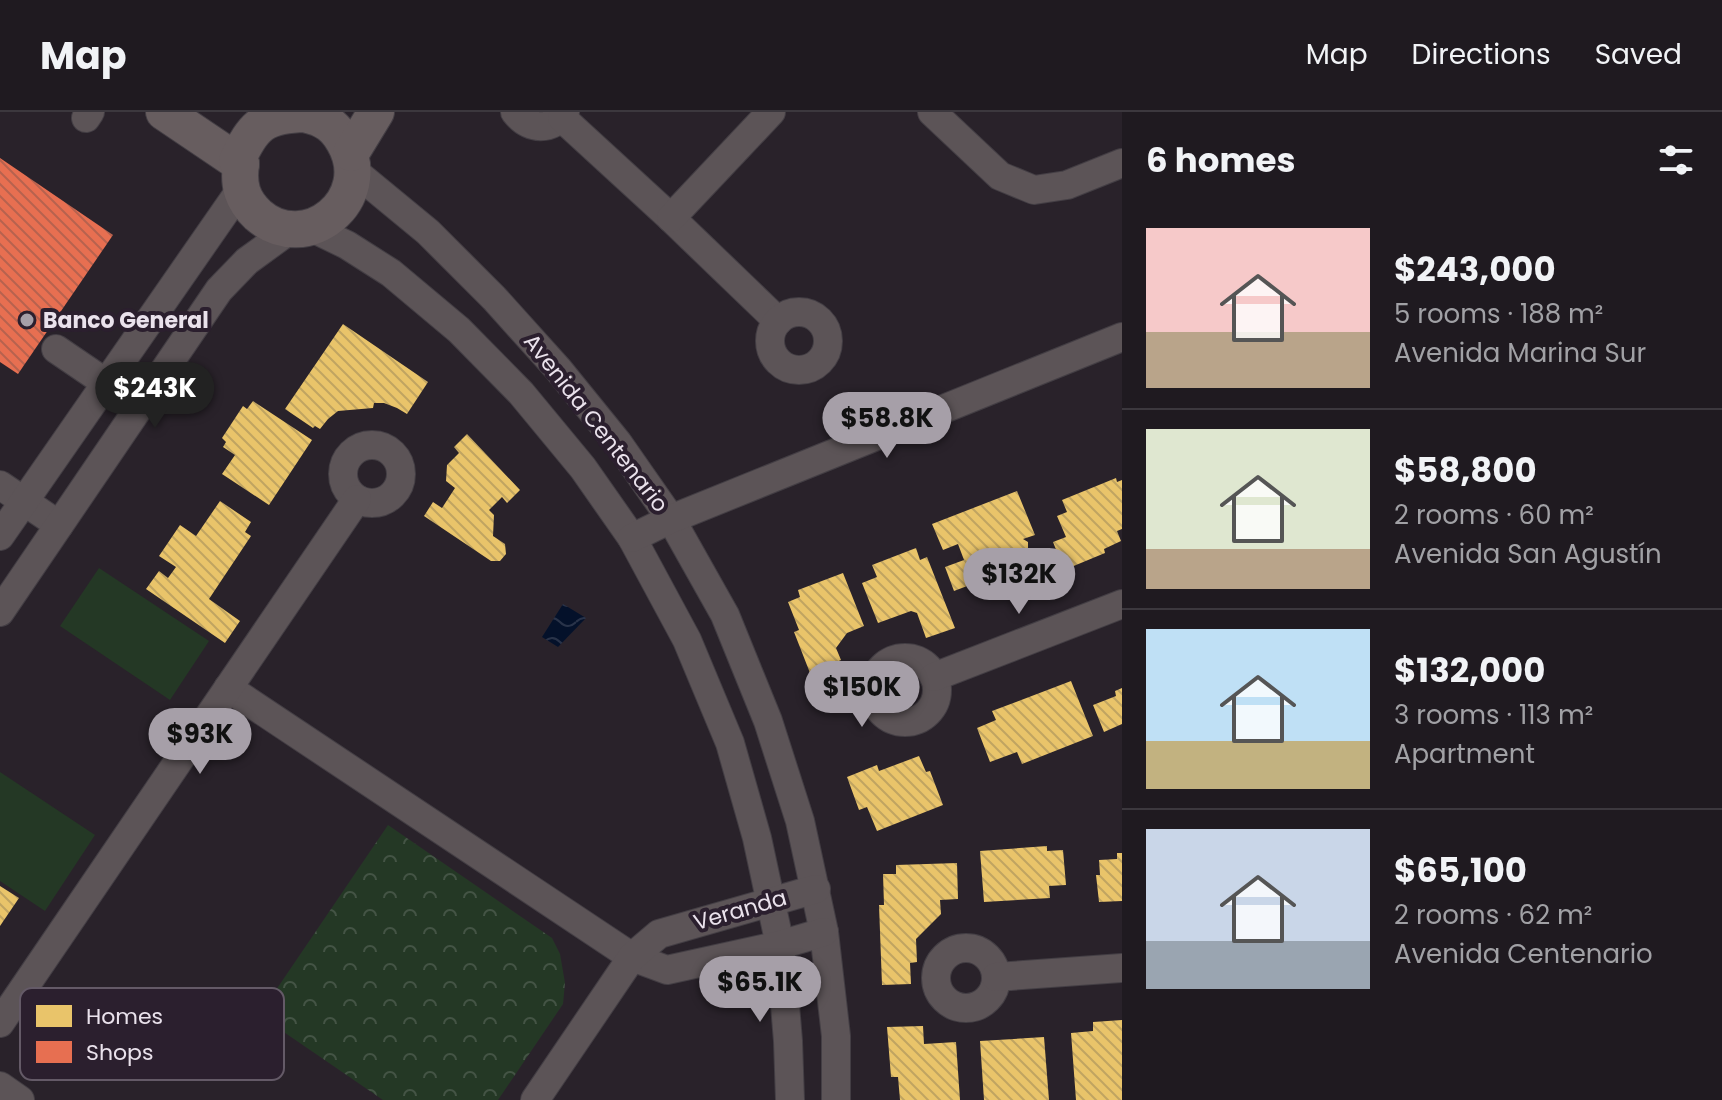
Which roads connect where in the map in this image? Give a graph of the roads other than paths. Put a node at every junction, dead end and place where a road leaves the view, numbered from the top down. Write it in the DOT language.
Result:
graph roads {
  1 [pos="164,112"];
  2 [pos="376,112"];
  3 [pos="515,112"];
  4 [pos="771,112"];
  5 [pos="932,112"];
  6 [pos="267,115"];
  7 [pos="564,115"];
  8 [pos="352,162"];
  9 [pos="1122,163"];
  10 [pos="241,176"];
  11 [pos="671,218"];
  12 [pos="300,228"];
  13 [pos="778,321"];
  14 [pos="1122,337"];
  15 [pos="56,349"];
  16 [pos="106,383"];
  17 [pos="0,485"];
  18 [pos="357,499"];
  19 [pos="24,501"];
  20 [pos="671,519"];
  21 [pos="59,525"];
  22 [pos="0,538"];
  23 [pos="632,538"];
  24 [pos="34,563"];
  25 [pos="1122,604"];
  26 [pos="0,612"];
  27 [pos="934,677"];
  28 [pos="228,688"];
  29 [pos="816,889"];
  30 [pos="771,900"];
  31 [pos="824,932"];
  32 [pos="780,945"];
  33 [pos="632,957"];
  34 [pos="1122,968"];
  35 [pos="996,977"];
  36 [pos="24,988"];
  37 [pos="20,994"];
  38 [pos="0,1023"];
  39 [pos="0,1086"];
  40 [pos="20,1100"];
  41 [pos="535,1100"];
  42 [pos="790,1100"];
  43 [pos="836,1100"];
  1 -- 10 [label="main road"];
  2 -- 8 [label="main road"];
  3 -- 7 [label="street"];
  4 -- 11 [label="street"];
  5 -- 9 [label="street"];
  6 -- 8 [label="main road"];
  6 -- 10 [label="main road"];
  7 -- 11 [label="street"];
  8 -- 12 [label="main road"];
  8 -- 20 [label="street, Avenida Centenario"];
  10 -- 12 [label="main road"];
  10 -- 16 [label="street"];
  11 -- 13 [label="street"];
  12 -- 21 [label="street"];
  12 -- 23 [label="street, Avenida Centenario"];
  14 -- 20 [label="street"];
  15 -- 16 [label="street"];
  16 -- 19 [label="street"];
  17 -- 19 [label="street"];
  18 -- 28 [label="street"];
  19 -- 21 [label="street"];
  19 -- 22 [label="street"];
  20 -- 23 [label="street"];
  20 -- 29 [label="street, Avenida Centenario"];
  21 -- 24 [label="street"];
  22 -- 24 [label="street"];
  23 -- 30 [label="street, Avenida Centenario"];
  24 -- 26 [label="street"];
  25 -- 27 [label="street"];
  28 -- 33 [label="street"];
  28 -- 36 [label="street"];
  29 -- 30 [label="street, Veranda"];
  29 -- 31 [label="street, Avenida Centenario"];
  30 -- 32 [label="street, Avenida Centenario"];
  30 -- 33 [label="street, Veranda"];
  31 -- 32 [label="street, Veranda"];
  31 -- 43 [label="street, Avenida Centenario"];
  32 -- 33 [label="street, Veranda"];
  32 -- 42 [label="street, Avenida Centenario"];
  33 -- 41 [label="street"];
  34 -- 35 [label="street"];
  37 -- 38 [label="street"];
  39 -- 40 [label="street"];
}
